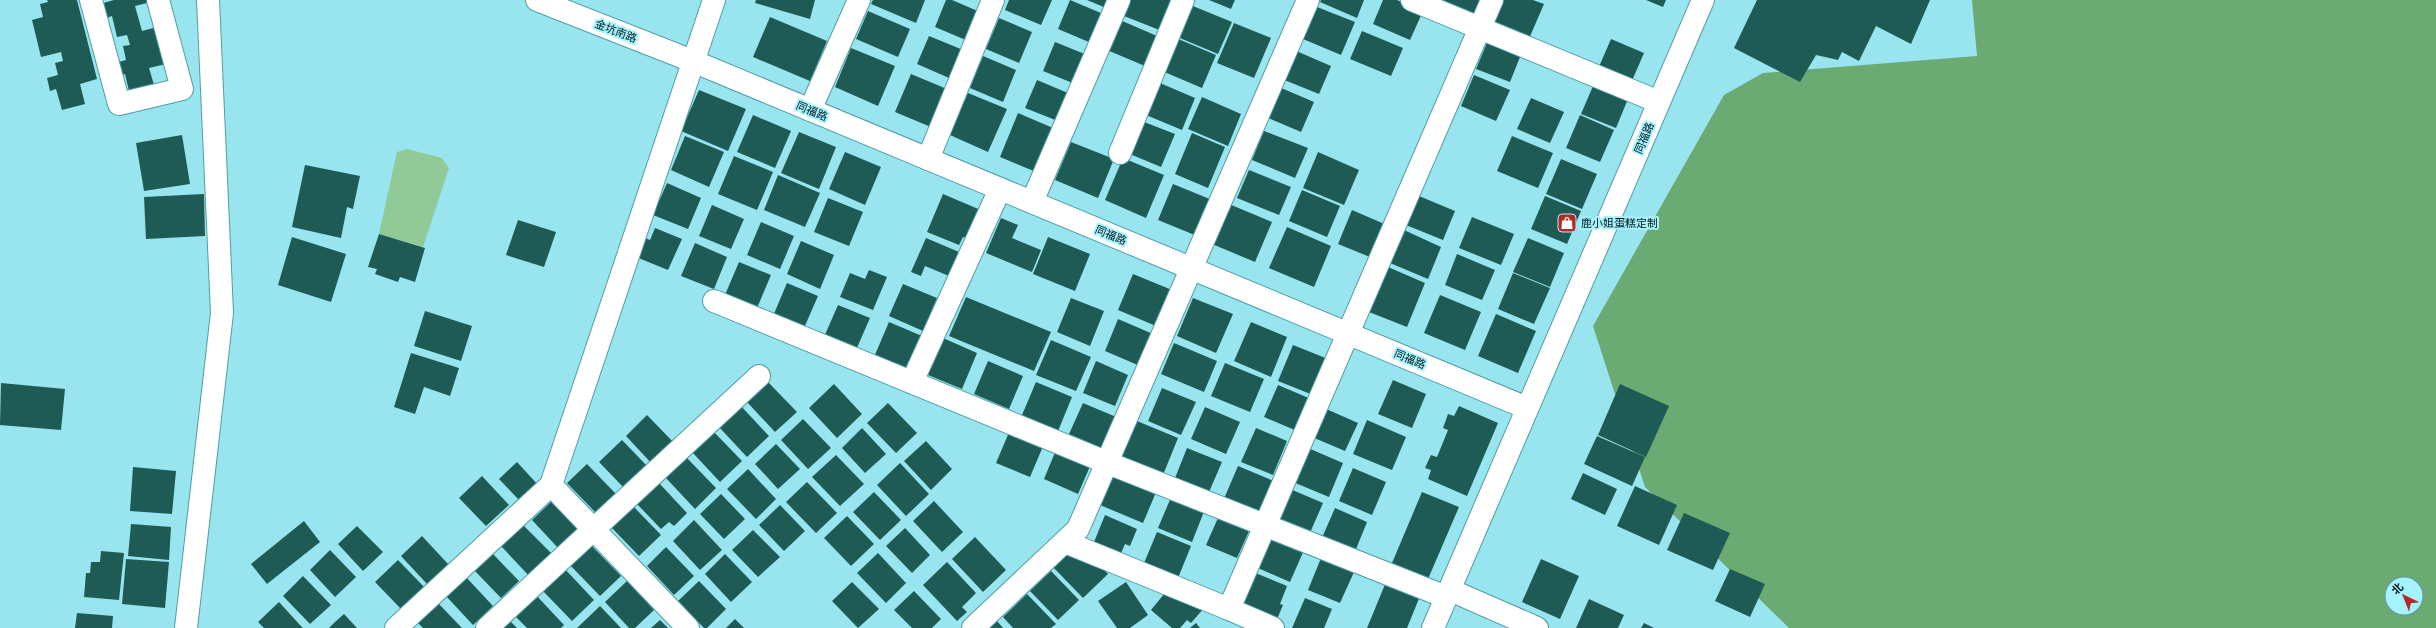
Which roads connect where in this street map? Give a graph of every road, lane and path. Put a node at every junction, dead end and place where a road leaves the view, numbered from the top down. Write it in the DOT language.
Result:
graph roads {
  1 [pos="91,0"];
  2 [pos="158,0"];
  3 [pos="208,0"];
  4 [pos="536,0"];
  5 [pos="714,0"];
  6 [pos="859,0"];
  7 [pos="993,0"];
  8 [pos="1119,0"];
  9 [pos="1183,0"];
  10 [pos="1308,0"];
  11 [pos="1412,0"];
  12 [pos="1492,0"];
  13 [pos="1703,0"];
  14 [pos="1480,28"];
  15 [pos="695,62"];
  16 [pos="1659,102"];
  17 [pos="810,110"];
  18 [pos="1120,153"];
  19 [pos="928,159"];
  20 [pos="1000,189"];
  21 [pos="1032,202"];
  22 [pos="1191,268"];
  23 [pos="714,301"];
  24 [pos="1348,334"];
  25 [pos="759,376"];
  26 [pos="912,382"];
  27 [pos="1527,408"];
  28 [pos="1108,463"];
  29 [pos="551,485"];
  30 [pos="1266,526"];
  31 [pos="594,530"];
  32 [pos="1065,542"];
  33 [pos="1448,594"];
  34 [pos="1229,609"];
  35 [pos="186,628"];
  36 [pos="396,628"];
  37 [pos="487,628"];
  38 [pos="688,628"];
  39 [pos="973,628"];
  40 [pos="1273,628"];
  41 [pos="1433,628"];
  42 [pos="1537,628"];
  1 -- 2 [label="street"];
  3 -- 35 [label="street"];
  4 -- 15 [label="street, 金坑南路"];
  5 -- 15 [label="street"];
  6 -- 17 [label="street"];
  7 -- 19 [label="street"];
  8 -- 21 [label="street"];
  9 -- 18 [label="street"];
  10 -- 22 [label="street"];
  11 -- 14 [label="street"];
  12 -- 14 [label="street"];
  13 -- 16 [label="street, 同福路"];
  14 -- 16 [label="street"];
  14 -- 24 [label="street"];
  15 -- 17 [label="street, 同福路"];
  15 -- 29 [label="street"];
  16 -- 27 [label="street, 同福路"];
  17 -- 19 [label="street, 同福路"];
  19 -- 20 [label="street, 同福路"];
  20 -- 21 [label="street, 同福路"];
  20 -- 26 [label="street"];
  21 -- 22 [label="street, 同福路"];
  22 -- 24 [label="street, 同福路"];
  22 -- 28 [label="street"];
  23 -- 26 [label="street"];
  24 -- 27 [label="street, 同福路"];
  24 -- 30 [label="street"];
  25 -- 31 [label="street"];
  26 -- 28 [label="street"];
  27 -- 33 [label="street, 同福路"];
  28 -- 30 [label="street"];
  28 -- 32 [label="street"];
  29 -- 31 [label="street"];
  29 -- 36 [label="street"];
  30 -- 33 [label="street"];
  30 -- 34 [label="street"];
  31 -- 37 [label="street"];
  31 -- 38 [label="street"];
  32 -- 34 [label="street"];
  32 -- 39 [label="street"];
  33 -- 41 [label="street, 同福路"];
  33 -- 42 [label="street"];
  34 -- 40 [label="street"];
}
